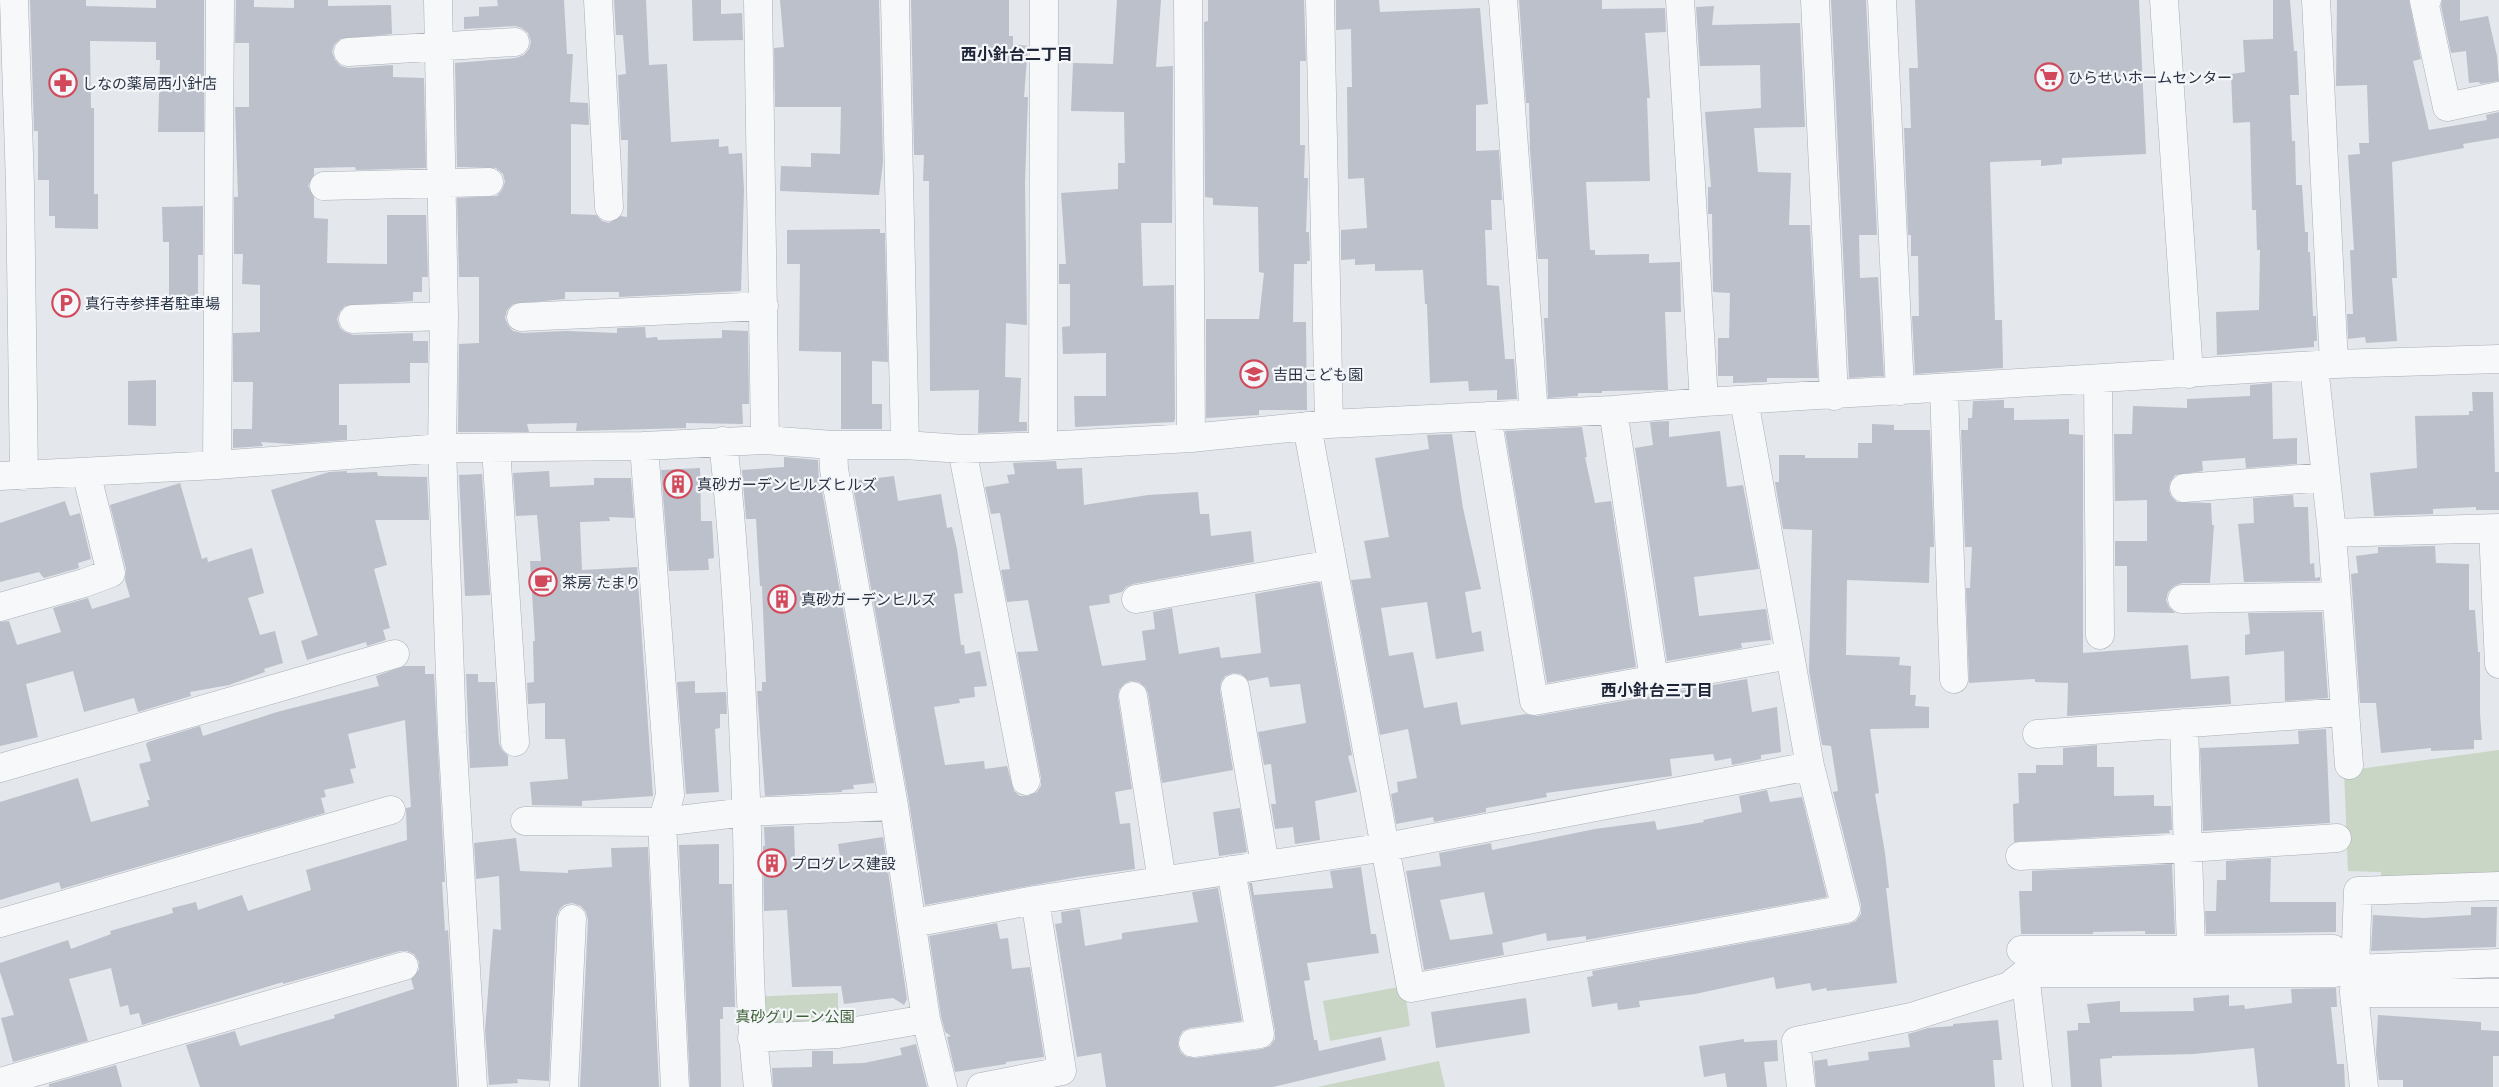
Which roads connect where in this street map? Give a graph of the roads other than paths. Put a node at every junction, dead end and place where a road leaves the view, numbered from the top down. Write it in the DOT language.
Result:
graph roads {
  1 [pos="14,0"];
  2 [pos="220,0"];
  3 [pos="438,0"];
  4 [pos="598,0"];
  5 [pos="758,0"];
  6 [pos="895,0"];
  7 [pos="1044,0"];
  8 [pos="1188,0"];
  9 [pos="1320,0"];
  10 [pos="1503,0"];
  11 [pos="1680,0"];
  12 [pos="1815,0"];
  13 [pos="1882,0"];
  14 [pos="2164,0"];
  15 [pos="2316,0"];
  16 [pos="2427,0"];
  17 [pos="515,42"];
  18 [pos="439,47"];
  19 [pos="348,52"];
  20 [pos="2499,96"];
  21 [pos="489,182"];
  22 [pos="442,183"];
  23 [pos="324,186"];
  24 [pos="609,207"];
  25 [pos="764,306"];
  26 [pos="444,316"];
  27 [pos="521,316"];
  28 [pos="353,319"];
  29 [pos="2499,359"];
  30 [pos="2324,365"];
  31 [pos="2189,374"];
  32 [pos="2098,379"];
  33 [pos="1944,388"];
  34 [pos="1900,391"];
  35 [pos="1834,396"];
  36 [pos="1744,400"];
  37 [pos="1704,402"];
  38 [pos="1613,410"];
  39 [pos="1534,414"];
  40 [pos="1488,416"];
  41 [pos="1318,425"];
  42 [pos="1191,438"];
  43 [pos="765,440"];
  44 [pos="723,442"];
  45 [pos="833,445"];
  46 [pos="905,445"];
  47 [pos="644,446"];
  48 [pos="1042,446"];
  49 [pos="442,448"];
  50 [pos="496,448"];
  51 [pos="962,449"];
  52 [pos="218,465"];
  53 [pos="86,472"];
  54 [pos="12,476"];
  55 [pos="2326,477"];
  56 [pos="2184,488"];
  57 [pos="2496,528"];
  58 [pos="2332,533"];
  59 [pos="1332,564"];
  60 [pos="2336,596"];
  61 [pos="1136,599"];
  62 [pos="2182,599"];
  63 [pos="0,607"];
  64 [pos="2100,635"];
  65 [pos="395,654"];
  66 [pos="1790,655"];
  67 [pos="2499,664"];
  68 [pos="1954,679"];
  69 [pos="1654,680"];
  70 [pos="1235,688"];
  71 [pos="1134,696"];
  72 [pos="2345,712"];
  73 [pos="2184,724"];
  74 [pos="2037,734"];
  75 [pos="515,742"];
  76 [pos="2349,765"];
  77 [pos="1810,766"];
  78 [pos="0,768"];
  79 [pos="1026,781"];
  80 [pos="894,806"];
  81 [pos="391,810"];
  82 [pos="746,812"];
  83 [pos="525,821"];
  84 [pos="662,822"];
  85 [pos="2337,838"];
  86 [pos="1386,847"];
  87 [pos="2188,848"];
  88 [pos="2020,856"];
  89 [pos="1265,865"];
  90 [pos="1231,870"];
  91 [pos="1162,881"];
  92 [pos="2499,886"];
  93 [pos="1036,900"];
  94 [pos="572,919"];
  95 [pos="0,923"];
  96 [pos="913,923"];
  97 [pos="2191,949"];
  98 [pos="2333,949"];
  99 [pos="2023,962"];
  100 [pos="2499,964"];
  101 [pos="404,966"];
  102 [pos="2354,981"];
  103 [pos="2499,993"];
  104 [pos="926,1019"];
  105 [pos="752,1038"];
  106 [pos="1193,1043"];
  107 [pos="0,1082"];
  108 [pos="473,1087"];
  109 [pos="564,1087"];
  110 [pos="675,1087"];
  111 [pos="758,1087"];
  112 [pos="942,1087"];
  113 [pos="981,1087"];
  114 [pos="1801,1087"];
  115 [pos="2038,1087"];
  116 [pos="2364,1087"];
  1 -- 54 [label="street"];
  2 -- 52 [label="street"];
  3 -- 18 [label="street"];
  4 -- 24 [label="street"];
  5 -- 25 [label="street"];
  6 -- 46 [label="street"];
  7 -- 48 [label="street"];
  8 -- 42 [label="street"];
  9 -- 41 [label="street"];
  10 -- 39 [label="street"];
  11 -- 37 [label="street"];
  12 -- 35 [label="street"];
  13 -- 34 [label="street"];
  14 -- 31 [label="street"];
  15 -- 30 [label="street"];
  16 -- 20 [label="street"];
  17 -- 18 [label="street"];
  18 -- 19 [label="street"];
  18 -- 22 [label="street"];
  21 -- 22 [label="street"];
  22 -- 23 [label="street"];
  22 -- 26 [label="street"];
  25 -- 27 [label="street"];
  25 -- 43 [label="street"];
  26 -- 28 [label="street"];
  26 -- 49 [label="street"];
  29 -- 30 [label="street"];
  30 -- 31 [label="street"];
  30 -- 55 [label="street"];
  31 -- 32 [label="street"];
  32 -- 33 [label="street"];
  32 -- 64 [label="street"];
  33 -- 34 [label="street"];
  33 -- 68 [label="street"];
  34 -- 35 [label="street"];
  35 -- 36 [label="street"];
  36 -- 37 [label="street"];
  36 -- 66 [label="street"];
  37 -- 38 [label="street"];
  38 -- 39 [label="street"];
  38 -- 69 [label="street"];
  39 -- 40 [label="street"];
  40 -- 41 [label="street"];
  40 -- 69 [label="street"];
  41 -- 42 [label="street"];
  41 -- 59 [label="street"];
  42 -- 48 [label="street"];
  43 -- 44 [label="street"];
  43 -- 45 [label="street"];
  44 -- 47 [label="street"];
  44 -- 82 [label="street"];
  45 -- 46 [label="street"];
  45 -- 80 [label="street"];
  46 -- 51 [label="street"];
  47 -- 50 [label="street"];
  47 -- 84 [label="street"];
  48 -- 51 [label="street"];
  49 -- 50 [label="street"];
  49 -- 52 [label="street"];
  49 -- 108 [label="street"];
  50 -- 75 [label="street"];
  51 -- 79 [label="street"];
  52 -- 53 [label="street"];
  53 -- 54 [label="street"];
  53 -- 63 [label="street"];
  55 -- 56 [label="street"];
  55 -- 58 [label="street"];
  57 -- 58 [label="street"];
  57 -- 67 [label="street"];
  58 -- 60 [label="street"];
  59 -- 61 [label="street"];
  59 -- 86 [label="street"];
  60 -- 62 [label="street"];
  60 -- 72 [label="street"];
  65 -- 78 [label="street"];
  66 -- 69 [label="street"];
  66 -- 77 [label="street"];
  70 -- 89 [label="street"];
  71 -- 91 [label="street"];
  72 -- 73 [label="street"];
  72 -- 76 [label="street"];
  73 -- 74 [label="street"];
  73 -- 87 [label="street"];
  77 -- 86 [label="street"];
  77 -- 86 [label="street"];
  80 -- 82 [label="street"];
  80 -- 96 [label="street"];
  81 -- 95 [label="street"];
  82 -- 84 [label="street"];
  82 -- 105 [label="street"];
  83 -- 84 [label="street"];
  84 -- 110 [label="street"];
  85 -- 87 [label="street"];
  86 -- 89 [label="street"];
  87 -- 88 [label="street"];
  87 -- 97 [label="street"];
  89 -- 90 [label="street"];
  90 -- 91 [label="street"];
  90 -- 106 [label="street"];
  91 -- 93 [label="street"];
  92 -- 102 [label="street"];
  93 -- 96 [label="street"];
  93 -- 113 [label="street"];
  94 -- 109 [label="street"];
  96 -- 104 [label="street"];
  97 -- 98 [label="street"];
  97 -- 99 [label="street"];
  99 -- 102 [label="street"];
  99 -- 114 [label="street"];
  99 -- 115 [label="street"];
  100 -- 102 [label="street"];
  101 -- 107 [label="street"];
  102 -- 103 [label="street"];
  102 -- 116 [label="street"];
  104 -- 105 [label="street"];
  104 -- 112 [label="street"];
  105 -- 111 [label="street"];
}
